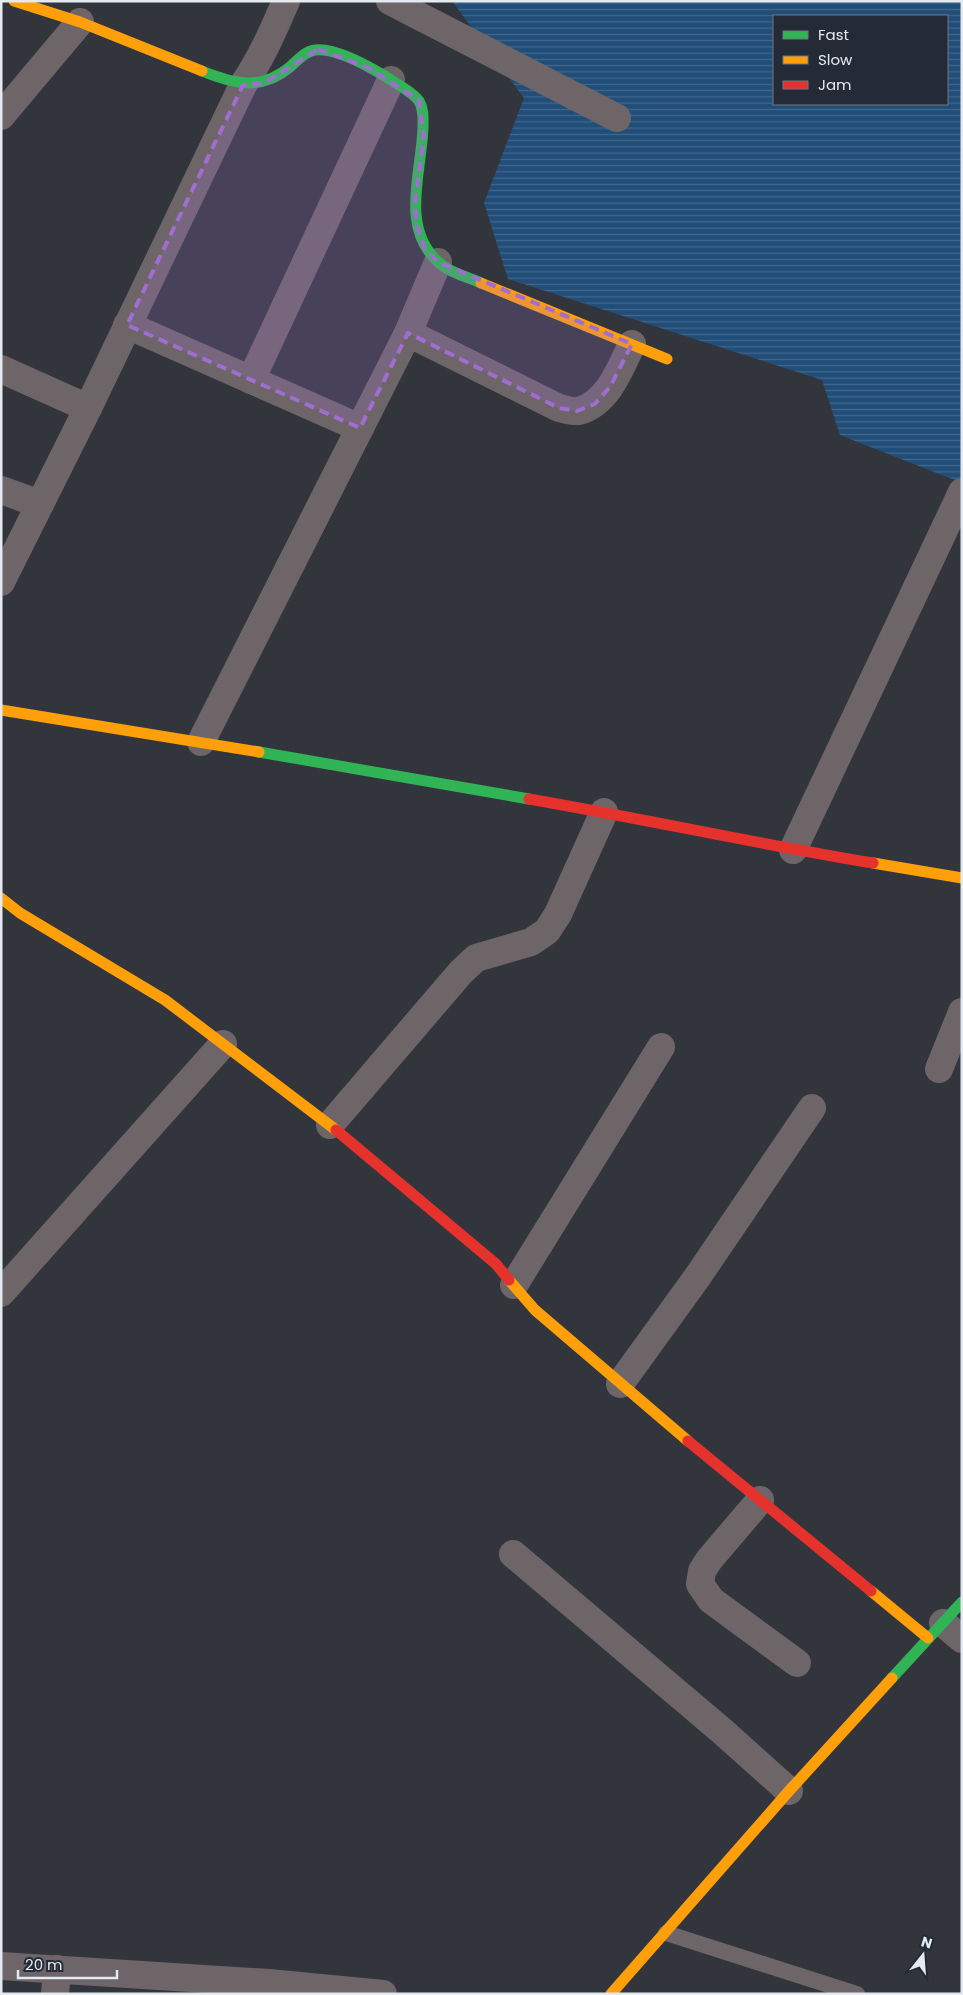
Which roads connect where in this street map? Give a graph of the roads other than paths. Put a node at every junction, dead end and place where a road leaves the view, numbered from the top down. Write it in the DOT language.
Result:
graph roads {
  1 [pos="14,1"];
  2 [pos="286,1"];
  3 [pos="390,1"];
  4 [pos="80,22"];
  5 [pos="391,80"];
  6 [pos="243,85"];
  7 [pos="1,116"];
  8 [pos="616,118"];
  9 [pos="438,262"];
  10 [pos="127,325"];
  11 [pos="408,333"];
  12 [pos="632,344"];
  13 [pos="667,359"];
  14 [pos="1,369"];
  15 [pos="251,380"];
  16 [pos="88,408"];
  17 [pos="360,428"];
  18 [pos="1,490"];
  19 [pos="962,492"];
  20 [pos="40,504"];
  21 [pos="1,582"];
  22 [pos="1,710"];
  23 [pos="201,742"];
  24 [pos="604,812"];
  25 [pos="793,850"];
  26 [pos="962,878"];
  27 [pos="1,898"];
  28 [pos="962,1012"];
  29 [pos="223,1044"];
  30 [pos="661,1047"];
  31 [pos="939,1069"];
  32 [pos="812,1108"];
  33 [pos="330,1126"];
  34 [pos="514,1285"];
  35 [pos="1,1293"];
  36 [pos="620,1384"];
  37 [pos="760,1500"];
  38 [pos="513,1554"];
  39 [pos="962,1602"];
  40 [pos="944,1634"];
  41 [pos="797,1663"];
  42 [pos="789,1791"];
  43 [pos="666,1933"];
  44 [pos="1,1966"];
  45 [pos="56,1981"];
  46 [pos="162,1985"];
  47 [pos="383,1994"];
  48 [pos="610,1994"];
  49 [pos="857,1994"];
  1 -- 4 [label="street"];
  2 -- 6 [label="street"];
  3 -- 8 [label="street"];
  4 -- 6 [label="street"];
  4 -- 7 [label="street"];
  5 -- 6 [label="street"];
  5 -- 9 [label="street"];
  5 -- 15 [label="street"];
  6 -- 10 [label="street"];
  9 -- 11 [label="street"];
  9 -- 12 [label="street"];
  10 -- 15 [label="street"];
  10 -- 16 [label="street"];
  11 -- 12 [label="street"];
  11 -- 17 [label="street"];
  12 -- 13 [label="street"];
  14 -- 16 [label="street"];
  15 -- 17 [label="street"];
  16 -- 20 [label="street"];
  17 -- 23 [label="street"];
  18 -- 20 [label="street"];
  19 -- 25 [label="street"];
  20 -- 21 [label="street"];
  22 -- 23 [label="street"];
  23 -- 24 [label="street"];
  24 -- 25 [label="street"];
  24 -- 33 [label="street"];
  25 -- 26 [label="street"];
  27 -- 29 [label="street"];
  28 -- 31 [label="street"];
  29 -- 33 [label="street"];
  29 -- 35 [label="street"];
  30 -- 34 [label="street"];
  32 -- 36 [label="street"];
  33 -- 34 [label="street"];
  34 -- 36 [label="street"];
  36 -- 37 [label="street"];
  37 -- 40 [label="street"];
  37 -- 41 [label="street"];
  38 -- 42 [label="street"];
  39 -- 40 [label="street"];
  40 -- 42 [label="street"];
  42 -- 43 [label="street"];
  43 -- 48 [label="street"];
  43 -- 49 [label="lane"];
  44 -- 45 [label="street"];
  45 -- 46 [label="street"];
  46 -- 47 [label="street"];
}
